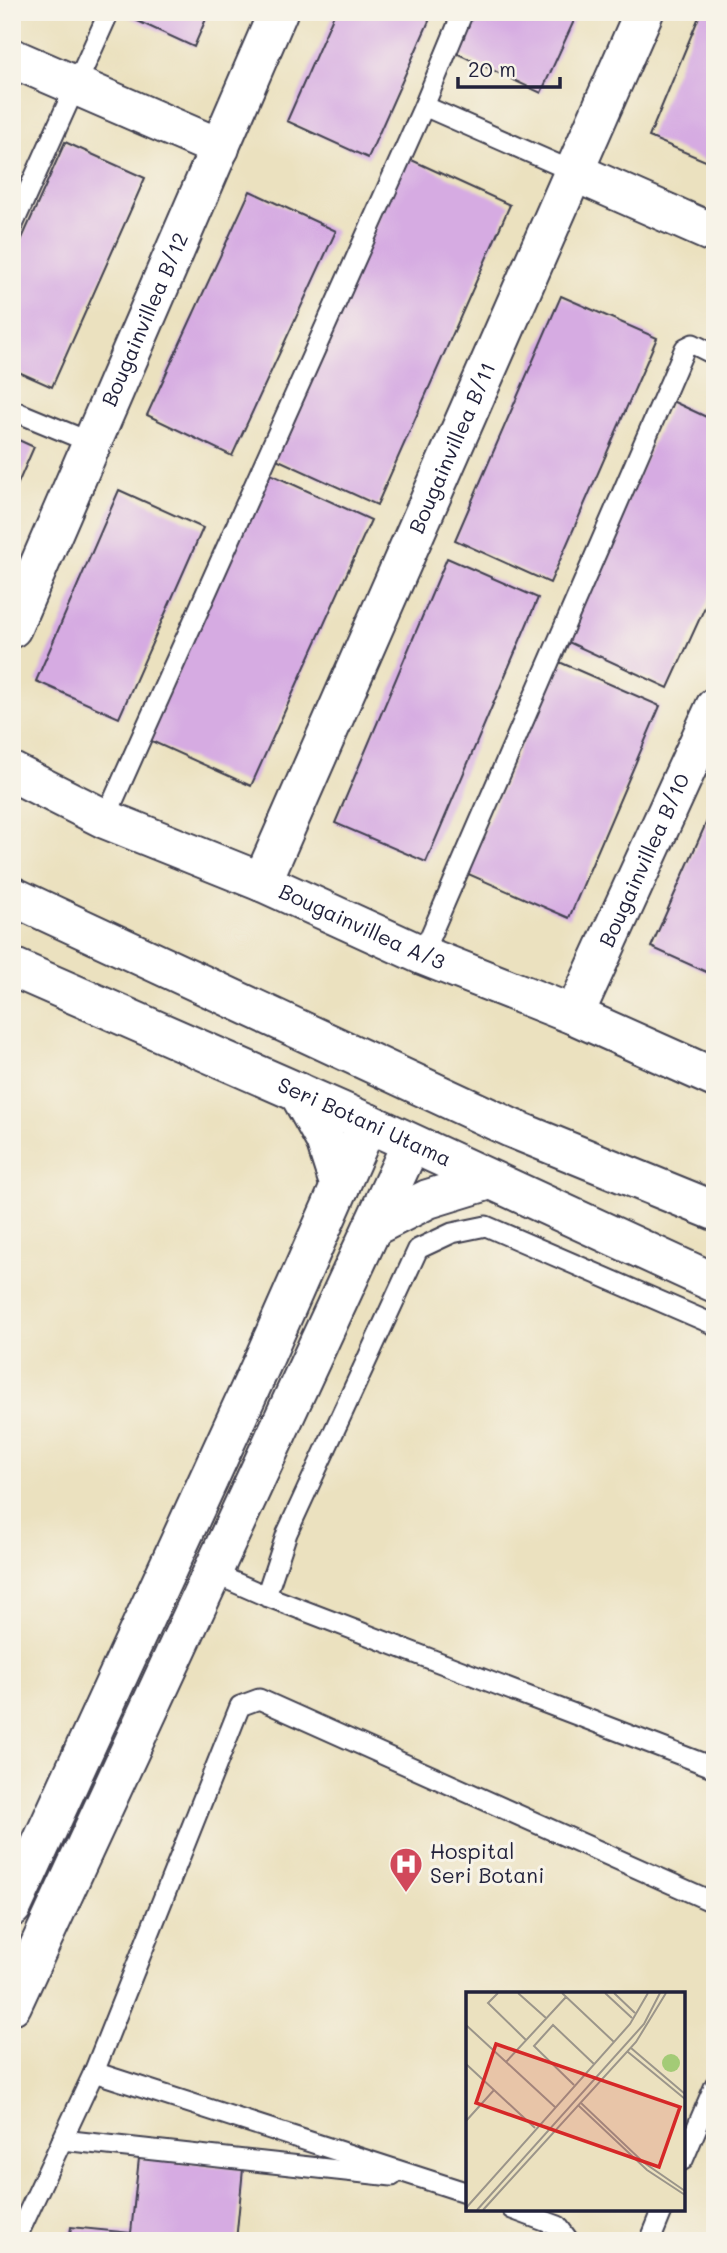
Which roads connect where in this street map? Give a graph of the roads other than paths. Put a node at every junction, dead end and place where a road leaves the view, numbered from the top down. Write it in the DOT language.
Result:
graph roads {
  1 [pos="109,12"];
  2 [pos="278,12"];
  3 [pos="463,12"];
  4 [pos="644,12"];
  5 [pos="12,58"];
  6 [pos="76,85"];
  7 [pos="424,106"];
  8 [pos="220,148"];
  9 [pos="572,171"];
  10 [pos="12,227"];
  11 [pos="715,234"];
  12 [pos="715,355"];
  13 [pos="12,410"];
  14 [pos="92,443"];
  15 [pos="12,628"];
  16 [pos="715,707"];
  17 [pos="12,772"];
  18 [pos="105,819"];
  19 [pos="262,882"];
  20 [pos="12,896"];
  21 [pos="422,955"];
  22 [pos="12,967"];
  23 [pos="573,1014"];
  24 [pos="715,1078"];
  25 [pos="298,1092"];
  26 [pos="397,1097"];
  27 [pos="411,1144"];
  28 [pos="490,1180"];
  29 [pos="340,1188"];
  30 [pos="715,1211"];
  31 [pos="373,1227"];
  32 [pos="715,1283"];
  33 [pos="715,1325"];
  34 [pos="213,1573"];
  35 [pos="266,1596"];
  36 [pos="715,1769"];
  37 [pos="715,1903"];
  38 [pos="12,1907"];
  39 [pos="12,2005"];
  40 [pos="94,2071"];
  41 [pos="715,2085"];
  42 [pos="62,2140"];
  43 [pos="685,2155"];
  44 [pos="435,2181"];
  45 [pos="466,2192"];
  46 [pos="517,2211"];
  47 [pos="662,2211"];
  48 [pos="15,2241"];
  49 [pos="569,2241"];
  50 [pos="650,2241"];
  1 -- 6 [label="lane"];
  2 -- 8 [label="street, Bougainvillea B/12"];
  3 -- 7 [label="lane"];
  4 -- 9 [label="street, Bougainvillea B/11"];
  5 -- 6 [label="street"];
  6 -- 8 [label="street"];
  6 -- 10 [label="lane"];
  7 -- 9 [label="lane"];
  7 -- 18 [label="lane"];
  8 -- 14 [label="street, Bougainvillea B/12"];
  9 -- 11 [label="street"];
  9 -- 19 [label="street, Bougainvillea B/11"];
  12 -- 21 [label="lane"];
  13 -- 14 [label="lane"];
  14 -- 15 [label="street, Bougainvillea B/12"];
  16 -- 23 [label="street, Bougainvillea B/10"];
  17 -- 18 [label="street, Bougainvillea A/3"];
  18 -- 19 [label="street, Bougainvillea A/3"];
  19 -- 21 [label="street, Bougainvillea A/3"];
  20 -- 26 [label="street, Seri Botani Utama"];
  21 -- 23 [label="street, Bougainvillea A/3"];
  22 -- 25 [label="street, Seri Botani Utama"];
  23 -- 24 [label="street, Bougainvillea A/3"];
  25 -- 26 [label="street, Seri Botani Utama"];
  25 -- 29 [label="street"];
  26 -- 27 [label="street"];
  26 -- 29 [label="street"];
  26 -- 30 [label="street, Seri Botani Utama"];
  27 -- 28 [label="street, Seri Botani Utama"];
  27 -- 31 [label="street"];
  28 -- 31 [label="street"];
  28 -- 32 [label="street, Seri Botani Utama"];
  29 -- 38 [label="street"];
  31 -- 34 [label="street"];
  33 -- 35 [label="lane"];
  34 -- 35 [label="lane"];
  34 -- 39 [label="street"];
  35 -- 36 [label="lane"];
  37 -- 40 [label="lane"];
  40 -- 42 [label="lane"];
  40 -- 44 [label="lane"];
  41 -- 43 [label="lane"];
  42 -- 44 [label="lane"];
  42 -- 48 [label="lane"];
  44 -- 45 [label="lane"];
  46 -- 49 [label="lane"];
  47 -- 50 [label="lane"];
}
